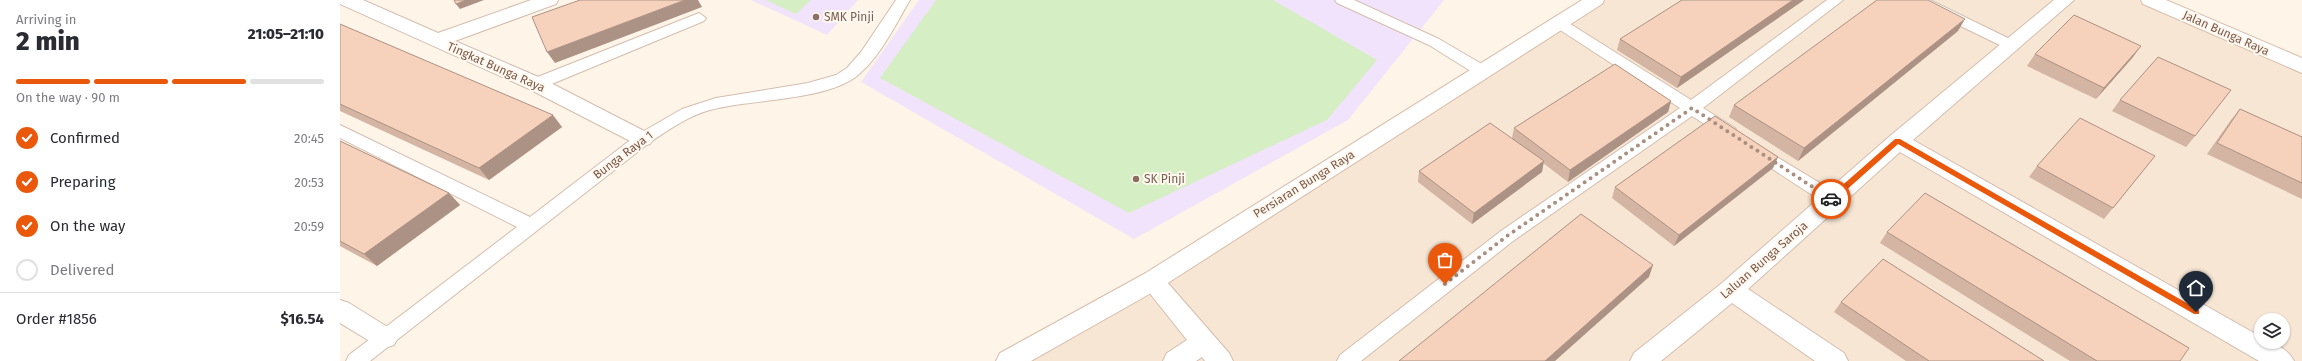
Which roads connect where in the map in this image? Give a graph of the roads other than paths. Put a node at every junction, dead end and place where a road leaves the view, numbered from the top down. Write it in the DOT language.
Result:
graph roads {
  1 [pos="348,0"];
  2 [pos="549,0"];
  3 [pos="903,0"];
  4 [pos="1342,0"];
  5 [pos="1595,0"];
  6 [pos="1836,0"];
  7 [pos="1918,0"];
  8 [pos="2065,0"];
  9 [pos="2150,0"];
  10 [pos="700,18"];
  11 [pos="1559,23"];
  12 [pos="438,40"];
  13 [pos="2011,45"];
  14 [pos="2302,66"];
  15 [pos="1482,71"];
  16 [pos="536,84"];
  17 [pos="1692,108"];
  18 [pos="340,131"];
  19 [pos="643,139"];
  20 [pos="1898,140"];
  21 [pos="1832,200"];
  22 [pos="530,225"];
  23 [pos="1152,281"];
  24 [pos="1731,290"];
  25 [pos="340,310"];
  26 [pos="385,338"];
  27 [pos="1203,343"];
  28 [pos="1650,359"];
  29 [pos="2278,360"];
  30 [pos="356,361"];
  31 [pos="1009,361"];
  32 [pos="1176,361"];
  33 [pos="1220,361"];
  34 [pos="1347,361"];
  35 [pos="1835,361"];
  1 -- 12 [label="street, Tingkat Bunga Raya"];
  2 -- 12 [label="street"];
  3 -- 19 [label="lane, Bunga Raya 1"];
  4 -- 15 [label="lane"];
  5 -- 11 [label="street, Persiaran Bunga Raya"];
  6 -- 17 [label="lane"];
  7 -- 13 [label="lane"];
  8 -- 13 [label="street, Laluan Bunga Saroja"];
  9 -- 14 [label="street, Jalan Bunga Raya"];
  10 -- 16 [label="lane"];
  11 -- 15 [label="street, Persiaran Bunga Raya"];
  11 -- 17 [label="lane"];
  12 -- 16 [label="street, Tingkat Bunga Raya"];
  13 -- 20 [label="street, Laluan Bunga Saroja"];
  15 -- 23 [label="street, Persiaran Bunga Raya"];
  16 -- 19 [label="street, Tingkat Bunga Raya"];
  17 -- 21 [label="lane"];
  17 -- 34 [label="lane"];
  18 -- 22 [label="lane"];
  19 -- 22 [label="lane, Bunga Raya 1"];
  20 -- 21 [label="street, Laluan Bunga Saroja"];
  20 -- 29 [label="street"];
  21 -- 24 [label="street, Laluan Bunga Saroja"];
  22 -- 26 [label="lane, Bunga Raya 1"];
  23 -- 27 [label="street"];
  23 -- 31 [label="street, Persiaran Bunga Raya"];
  24 -- 28 [label="street, Laluan Bunga Saroja"];
  24 -- 35 [label="street"];
  25 -- 26 [label="street"];
  26 -- 30 [label="lane, Bunga Raya 1"];
  27 -- 32 [label="street"];
  27 -- 33 [label="street"];
}
